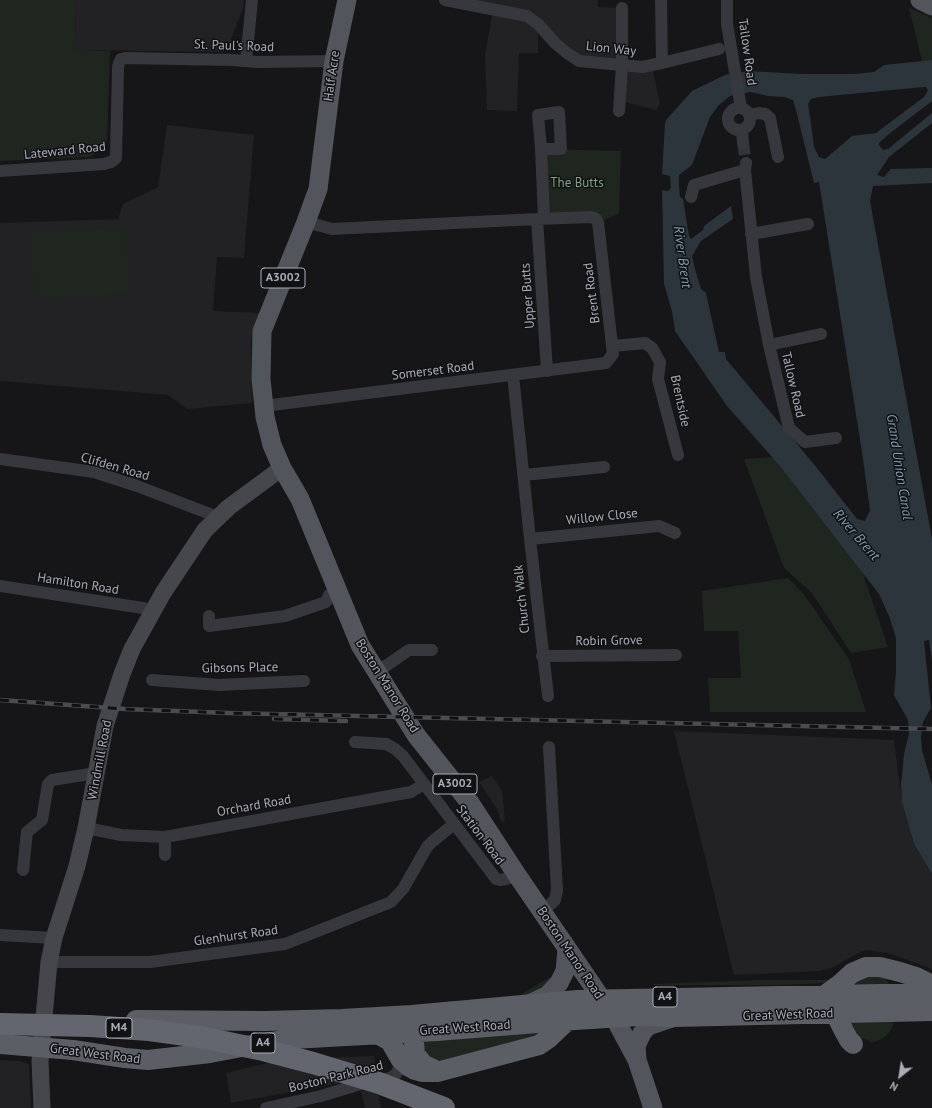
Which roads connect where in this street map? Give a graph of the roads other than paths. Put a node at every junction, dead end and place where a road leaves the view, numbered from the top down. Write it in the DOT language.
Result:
graph roads {
  1 [pos="252,0"];
  2 [pos="347,0"];
  3 [pos="445,0"];
  4 [pos="661,0"];
  5 [pos="727,0"];
  6 [pos="920,0"];
  7 [pos="932,6"];
  8 [pos="622,8"];
  9 [pos="719,49"];
  10 [pos="132,57"];
  11 [pos="246,61"];
  12 [pos="334,61"];
  13 [pos="662,64"];
  14 [pos="622,66"];
  15 [pos="744,107"];
  16 [pos="619,111"];
  17 [pos="742,130"];
  18 [pos="743,143"];
  19 [pos="541,149"];
  20 [pos="322,152"];
  21 [pos="778,157"];
  22 [pos="0,171"];
  23 [pos="691,197"];
  24 [pos="540,218"];
  25 [pos="306,222"];
  26 [pos="808,224"];
  27 [pos="751,234"];
  28 [pos="821,334"];
  29 [pos="769,345"];
  30 [pos="613,346"];
  31 [pos="606,363"];
  32 [pos="547,371"];
  33 [pos="513,375"];
  34 [pos="264,406"];
  35 [pos="836,438"];
  36 [pos="678,455"];
  37 [pos="0,458"];
  38 [pos="604,467"];
  39 [pos="282,468"];
  40 [pos="524,475"];
  41 [pos="218,517"];
  42 [pos="675,533"];
  43 [pos="530,539"];
  44 [pos="0,586"];
  45 [pos="338,591"];
  46 [pos="152,611"];
  47 [pos="209,616"];
  48 [pos="432,650"];
  49 [pos="676,655"];
  50 [pos="542,656"];
  51 [pos="376,672"];
  52 [pos="152,680"];
  53 [pos="304,681"];
  54 [pos="548,696"];
  55 [pos="355,742"];
  56 [pos="549,747"];
  57 [pos="96,773"];
  58 [pos="424,784"];
  59 [pos="454,824"];
  60 [pos="86,828"];
  61 [pos="165,837"];
  62 [pos="165,855"];
  63 [pos="23,870"];
  64 [pos="516,875"];
  65 [pos="542,912"];
  66 [pos="0,935"];
  67 [pos="54,938"];
  68 [pos="567,949"];
  69 [pos="49,962"];
  70 [pos="932,985"];
  71 [pos="932,993"];
  72 [pos="826,995"];
  73 [pos="602,999"];
  74 [pos="527,1004"];
  75 [pos="932,1011"];
  76 [pos="835,1013"];
  77 [pos="0,1017"];
  78 [pos="44,1018"];
  79 [pos="614,1018"];
  80 [pos="675,1018"];
  81 [pos="568,1020"];
  82 [pos="412,1023"];
  83 [pos="0,1024"];
  84 [pos="379,1034"];
  85 [pos="0,1037"];
  86 [pos="0,1044"];
  87 [pos="854,1044"];
  88 [pos="41,1048"];
  89 [pos="401,1060"];
  90 [pos="637,1060"];
  91 [pos="447,1070"];
  92 [pos="42,1108"];
  93 [pos="266,1108"];
  94 [pos="409,1108"];
  95 [pos="444,1108"];
  96 [pos="653,1108"];
  1 -- 11 [label="street"];
  2 -- 12 [label="main road, Half Acre / A3002"];
  3 -- 14 [label="street, Lion Way"];
  4 -- 13 [label="street"];
  5 -- 15 [label="street, Tallow Road"];
  6 -- 7 [label="main road"];
  8 -- 14 [label="street"];
  9 -- 13 [label="street, Lion Way"];
  10 -- 11 [label="street, St. Paul's Road"];
  10 -- 22 [label="street, Lateward Road"];
  11 -- 12 [label="street, St. Paul's Road"];
  12 -- 20 [label="main road, Half Acre / A3002"];
  13 -- 14 [label="street, Lion Way"];
  14 -- 16 [label="street"];
  15 -- 17 [label="street"];
  15 -- 17 [label="street"];
  15 -- 21 [label="street"];
  17 -- 18 [label="street"];
  19 -- 24 [label="street"];
  20 -- 25 [label="main road, Boston Manor Road / A3002"];
  23 -- 27 [label="street, Tallow Road"];
  24 -- 25 [label="street"];
  24 -- 30 [label="street, Brent Road"];
  24 -- 32 [label="street, Upper Butts"];
  25 -- 34 [label="main road, Boston Manor Road / A3002"];
  26 -- 27 [label="street"];
  27 -- 29 [label="street, Tallow Road"];
  28 -- 29 [label="street, Tallow Road"];
  29 -- 35 [label="street, Tallow Road"];
  30 -- 31 [label="street, Brent Road"];
  30 -- 36 [label="street, Brentside"];
  31 -- 32 [label="street, Somerset Road"];
  32 -- 33 [label="street, Somerset Road"];
  33 -- 34 [label="street, Somerset Road"];
  33 -- 40 [label="street"];
  34 -- 39 [label="main road, Boston Manor Road / A3002"];
  37 -- 41 [label="street, Clifden Road"];
  38 -- 40 [label="street"];
  39 -- 41 [label="main road, Windmill Road"];
  39 -- 45 [label="main road, Boston Manor Road / A3002"];
  40 -- 43 [label="street, Church Walk"];
  41 -- 46 [label="main road, Windmill Road"];
  42 -- 43 [label="street, Willow Close"];
  43 -- 50 [label="street, Church Walk"];
  44 -- 46 [label="street, Hamilton Road"];
  45 -- 47 [label="street"];
  45 -- 51 [label="main road, Boston Manor Road / A3002"];
  46 -- 57 [label="main road, Windmill Road"];
  48 -- 51 [label="street"];
  49 -- 50 [label="street, Robin Grove"];
  50 -- 54 [label="street, Church Walk"];
  51 -- 64 [label="main road, Boston Manor Road / A3002"];
  52 -- 53 [label="street, Gibsons Place"];
  55 -- 58 [label="street, Station Road"];
  56 -- 65 [label="street"];
  57 -- 60 [label="main road, Windmill Road"];
  57 -- 63 [label="street"];
  58 -- 59 [label="street, Station Road"];
  58 -- 61 [label="street, Orchard Road"];
  59 -- 64 [label="street, Station Road"];
  59 -- 69 [label="street, Glenhurst Road"];
  60 -- 61 [label="street, Orchard Road"];
  60 -- 67 [label="main road, Windmill Road"];
  61 -- 62 [label="street"];
  64 -- 65 [label="main road, Boston Manor Road / A3002"];
  65 -- 68 [label="main road, Boston Manor Road / A3002"];
  66 -- 67 [label="street"];
  67 -- 69 [label="main road, Windmill Road"];
  68 -- 73 [label="main road, Boston Manor Road / A3002"];
  68 -- 74 [label="main road"];
  69 -- 78 [label="main road, Windmill Road"];
  70 -- 72 [label="highway"];
  71 -- 72 [label="highway, Great West Road / A4"];
  72 -- 73 [label="highway, Great West Road / A4"];
  73 -- 74 [label="highway, Great West Road / A4"];
  73 -- 79 [label="main road, Boston Manor Road / A3002"];
  74 -- 82 [label="highway, Great West Road / A4"];
  75 -- 76 [label="highway, Great West Road / A4"];
  76 -- 80 [label="highway, Great West Road / A4"];
  76 -- 87 [label="highway"];
  77 -- 78 [label="highway, Great West Road / A4"];
  78 -- 82 [label="highway, Great West Road / A4"];
  78 -- 88 [label="main road, Windmill Road"];
  79 -- 80 [label="highway, Great West Road / A4"];
  79 -- 81 [label="highway, Great West Road / A4"];
  79 -- 90 [label="main road, Boston Manor Road / A3002"];
  80 -- 90 [label="main road, A3002"];
  81 -- 82 [label="highway, Great West Road / A4"];
  81 -- 91 [label="highway"];
  82 -- 84 [label="highway, Great West Road / A4"];
  82 -- 91 [label="highway"];
  83 -- 95 [label="highway, M4"];
  84 -- 88 [label="highway, Great West Road / A4"];
  84 -- 89 [label="highway"];
  85 -- 94 [label="highway, M4"];
  86 -- 88 [label="highway, Great West Road / A4"];
  88 -- 92 [label="main road, Windmill Road"];
  89 -- 91 [label="highway"];
  89 -- 93 [label="street, Boston Park Road"];
  90 -- 96 [label="main road, Boston Manor Road / A3002"];
}
